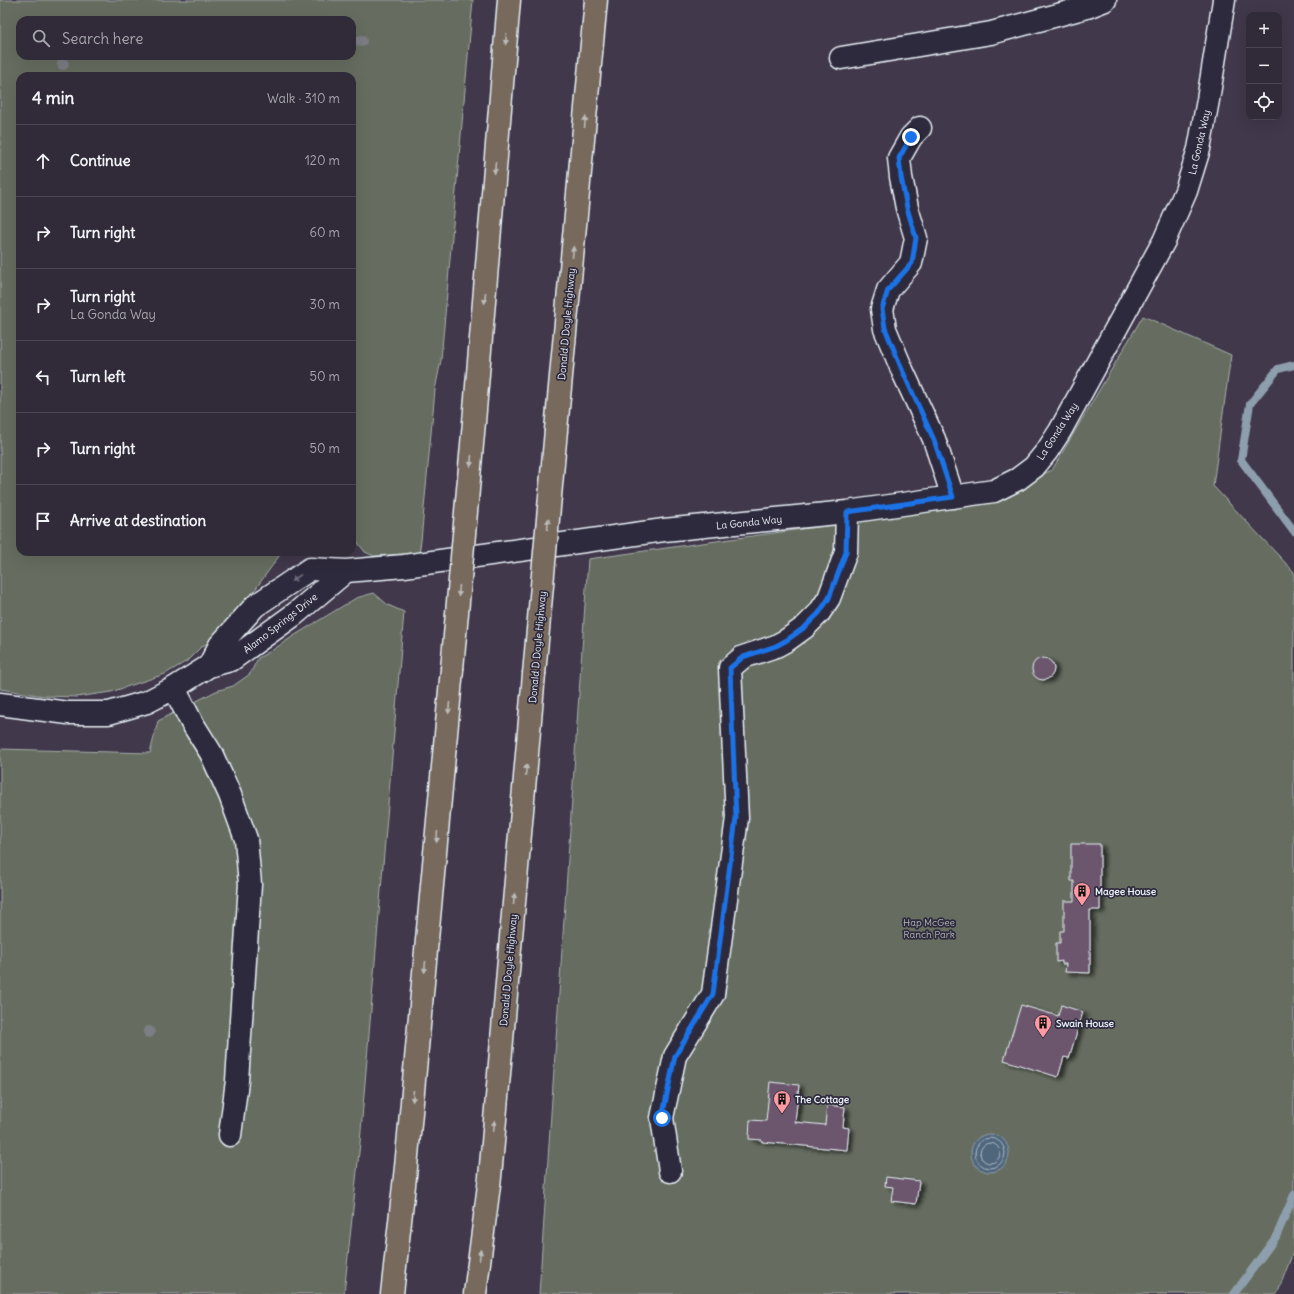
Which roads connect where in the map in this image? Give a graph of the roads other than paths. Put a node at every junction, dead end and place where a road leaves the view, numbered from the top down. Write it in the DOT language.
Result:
graph roads {
  1 [pos="509,0"];
  2 [pos="596,0"];
  3 [pos="1105,0"];
  4 [pos="1224,0"];
  5 [pos="841,58"];
  6 [pos="920,128"];
  7 [pos="953,497"];
  8 [pos="847,512"];
  9 [pos="346,570"];
  10 [pos="209,666"];
  11 [pos="174,688"];
  12 [pos="0,704"];
  13 [pos="230,1134"];
  14 [pos="670,1171"];
  15 [pos="392,1294"];
  16 [pos="475,1294"];
  1 -- 15 [label="highway, one-way, bridge"];
  16 -- 2 [label="highway, Donald D Doyle Highway, one-way, bridge"];
  3 -- 5 [label="street"];
  4 -- 7 [label="street, La Gonda Way"];
  6 -- 7 [label="street"];
  7 -- 8 [label="street, La Gonda Way"];
  8 -- 9 [label="street, La Gonda Way"];
  8 -- 14 [label="street"];
  9 -- 10 [label="street, Alamo Springs Drive"];
  9 -- 10 [label="street, one-way"];
  10 -- 11 [label="street, Alamo Springs Drive"];
  11 -- 12 [label="street, Alamo Springs Drive"];
  11 -- 13 [label="street"];
}
